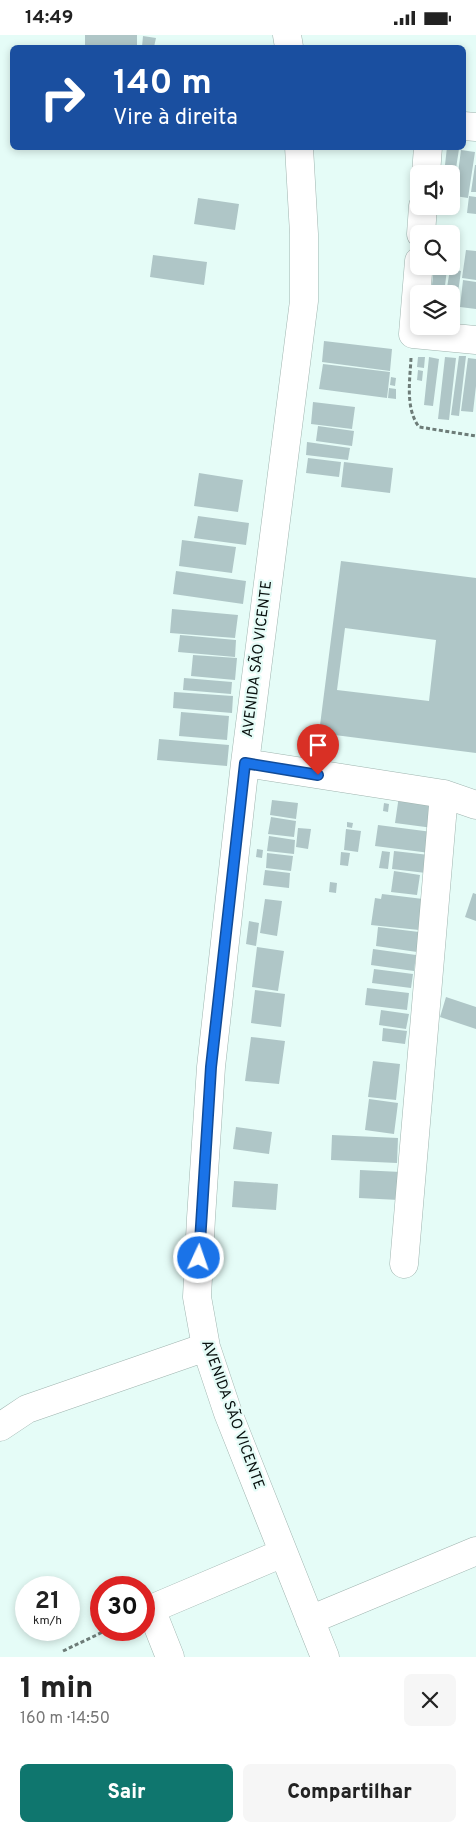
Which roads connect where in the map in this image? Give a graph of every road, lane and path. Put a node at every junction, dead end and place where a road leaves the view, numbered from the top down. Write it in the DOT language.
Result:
graph roads {
  1 [pos="299,150"];
  2 [pos="428,150"];
  3 [pos="427,165"];
  4 [pos="413,335"];
  5 [pos="424,335"];
  6 [pos="476,340"];
  7 [pos="476,436"];
  8 [pos="245,763"];
  9 [pos="444,794"];
  10 [pos="476,805"];
  11 [pos="404,1263"];
  12 [pos="206,1347"];
  13 [pos="0,1427"];
  14 [pos="476,1551"];
  15 [pos="283,1553"];
  16 [pos="310,1620"];
  17 [pos="90,1638"];
  18 [pos="63,1651"];
  19 [pos="170,1657"];
  20 [pos="324,1657"];
  1 -- 8 [label="street, AVENIDA SÃO VICENTE"];
  2 -- 3 [label="street"];
  4 -- 7 [label="path"];
  5 -- 6 [label="street"];
  8 -- 9 [label="street"];
  8 -- 12 [label="street, AVENIDA SÃO VICENTE"];
  9 -- 10 [label="street"];
  9 -- 11 [label="street"];
  12 -- 13 [label="street"];
  12 -- 15 [label="street, AVENIDA SÃO VICENTE"];
  14 -- 16 [label="street"];
  15 -- 16 [label="street, AVENIDA SÃO VICENTE"];
  15 -- 19 [label="street"];
  16 -- 20 [label="street, AVENIDA SÃO VICENTE"];
  17 -- 18 [label="path"];
}
